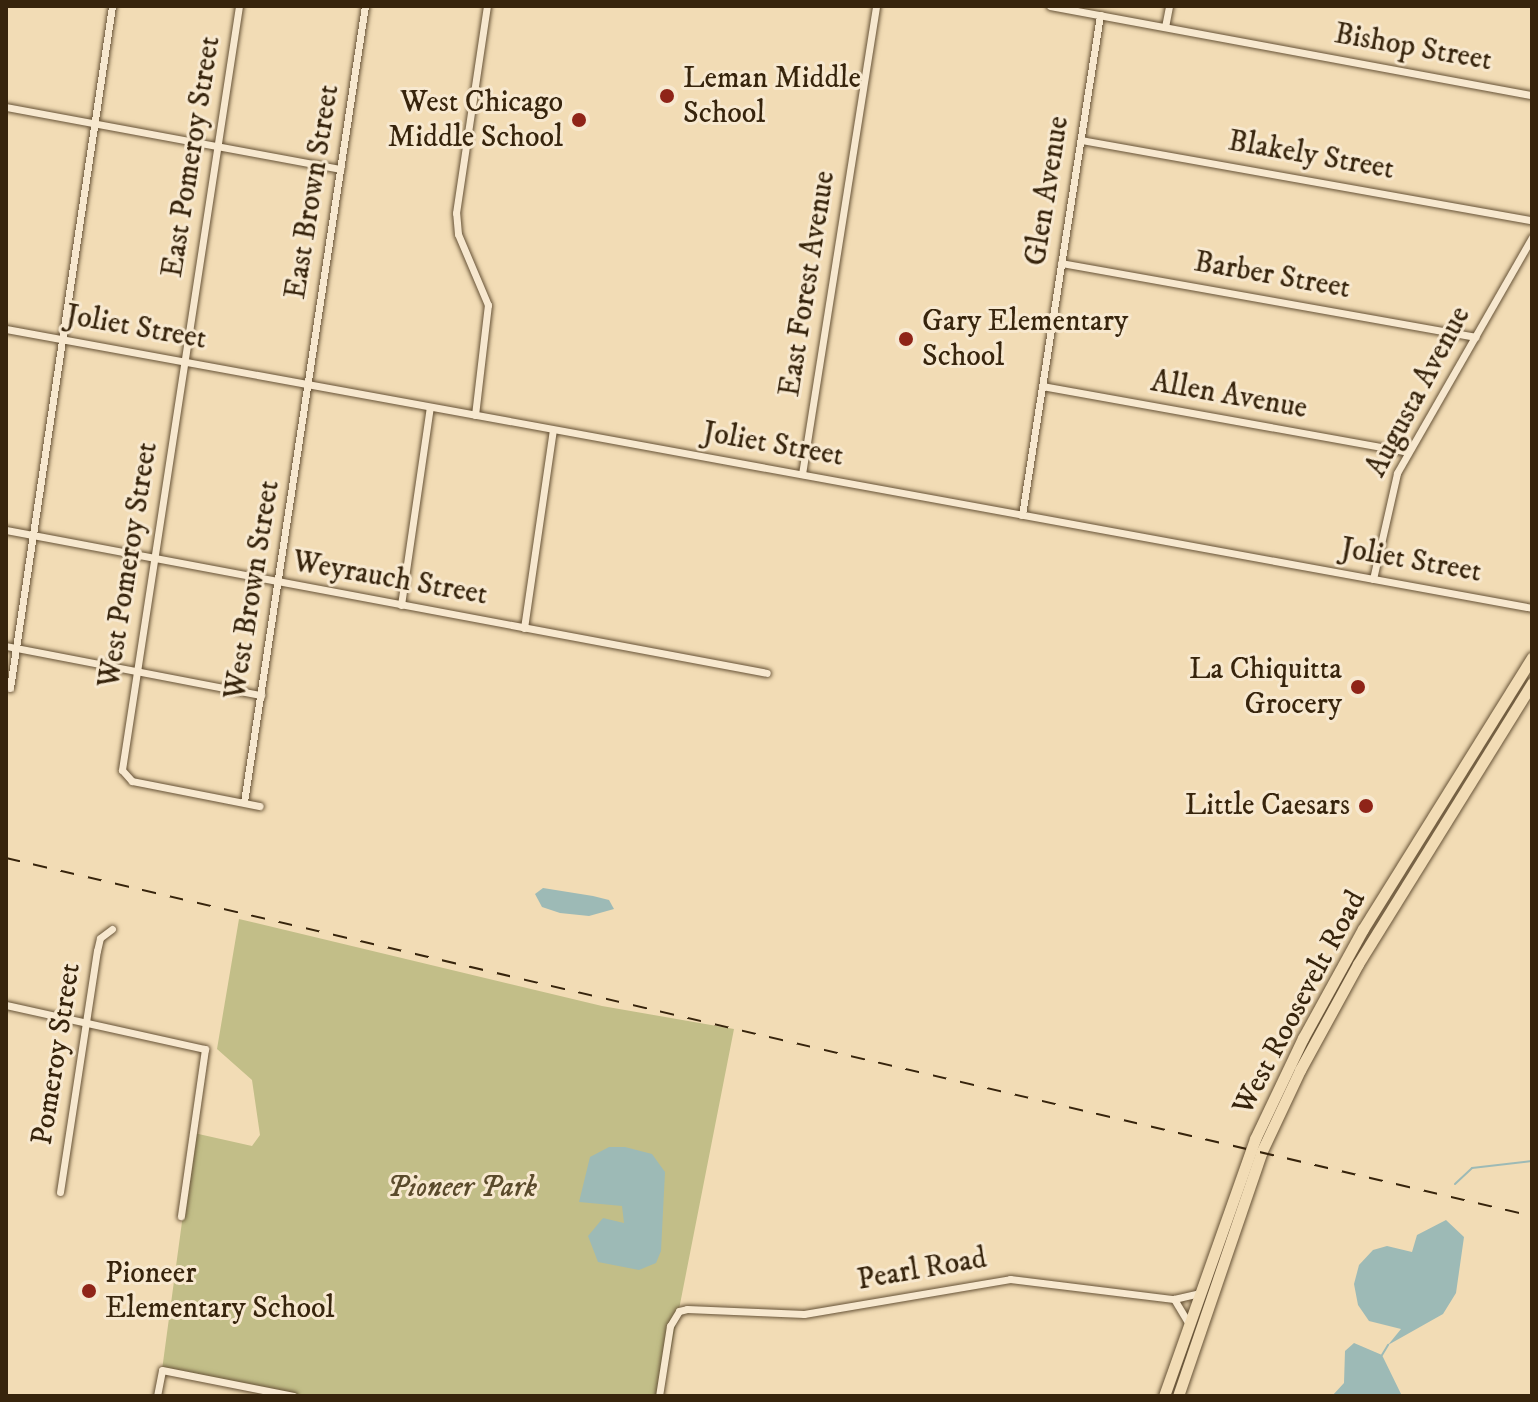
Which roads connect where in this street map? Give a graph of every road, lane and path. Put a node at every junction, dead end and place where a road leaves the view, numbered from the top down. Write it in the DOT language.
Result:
graph roads {
  1 [pos="112,6"];
  2 [pos="239,6"];
  3 [pos="365,6"];
  4 [pos="487,6"];
  5 [pos="876,6"];
  6 [pos="1050,6"];
  7 [pos="1169,6"];
  8 [pos="1100,15"];
  9 [pos="1165,27"];
  10 [pos="1532,95"];
  11 [pos="6,107"];
  12 [pos="94,124"];
  13 [pos="1081,140"];
  14 [pos="217,146"];
  15 [pos="340,169"];
  16 [pos="1532,220"];
  17 [pos="1532,237"];
  18 [pos="1061,263"];
  19 [pos="6,329"];
  20 [pos="1475,337"];
  21 [pos="62,339"];
  22 [pos="185,362"];
  23 [pos="308,384"];
  24 [pos="1042,386"];
  25 [pos="430,407"];
  26 [pos="475,415"];
  27 [pos="553,430"];
  28 [pos="1408,452"];
  29 [pos="802,474"];
  30 [pos="1022,515"];
  31 [pos="6,530"];
  32 [pos="32,535"];
  33 [pos="154,559"];
  34 [pos="1373,579"];
  35 [pos="278,583"];
  36 [pos="401,605"];
  37 [pos="1532,608"];
  38 [pos="524,628"];
  39 [pos="10,647"];
  40 [pos="1532,657"];
  41 [pos="137,670"];
  42 [pos="767,673"];
  43 [pos="1532,683"];
  44 [pos="10,688"];
  45 [pos="261,695"];
  46 [pos="244,802"];
  47 [pos="260,806"];
  48 [pos="112,929"];
  49 [pos="6,1005"];
  50 [pos="85,1022"];
  51 [pos="60,1192"];
  52 [pos="181,1216"];
  53 [pos="1199,1293"];
  54 [pos="1174,1299"];
  55 [pos="1189,1324"];
  56 [pos="157,1396"];
  57 [pos="293,1396"];
  58 [pos="659,1396"];
  59 [pos="1164,1396"];
  60 [pos="1178,1396"];
  1 -- 12 [label="street"];
  2 -- 14 [label="street, East Pomeroy Street"];
  3 -- 15 [label="street, East Brown Street"];
  4 -- 26 [label="street"];
  5 -- 29 [label="street, East Forest Avenue"];
  6 -- 8 [label="street, Bishop Street"];
  7 -- 9 [label="street"];
  8 -- 9 [label="street, Bishop Street"];
  8 -- 13 [label="street, Glen Avenue"];
  9 -- 10 [label="street, Bishop Street"];
  11 -- 12 [label="street"];
  12 -- 14 [label="street"];
  12 -- 21 [label="street"];
  13 -- 16 [label="street, Blakely Street"];
  13 -- 18 [label="street, Glen Avenue"];
  14 -- 15 [label="street"];
  14 -- 22 [label="street, East Pomeroy Street"];
  15 -- 23 [label="street, East Brown Street"];
  17 -- 20 [label="street, Augusta Avenue"];
  18 -- 20 [label="street, Barber Street"];
  18 -- 24 [label="street, Glen Avenue"];
  19 -- 21 [label="street, Joliet Street"];
  20 -- 28 [label="street, Augusta Avenue"];
  21 -- 22 [label="street, Joliet Street"];
  21 -- 32 [label="street"];
  22 -- 23 [label="street, Joliet Street"];
  22 -- 33 [label="street, West Pomeroy Street"];
  23 -- 25 [label="street, Joliet Street"];
  23 -- 35 [label="street, West Brown Street"];
  24 -- 28 [label="street, Allen Avenue"];
  24 -- 30 [label="street, Glen Avenue"];
  25 -- 26 [label="street, Joliet Street"];
  25 -- 36 [label="street"];
  26 -- 27 [label="street, Joliet Street"];
  27 -- 29 [label="street, Joliet Street"];
  27 -- 38 [label="street"];
  28 -- 34 [label="street, Augusta Avenue"];
  29 -- 30 [label="street, Joliet Street"];
  30 -- 34 [label="street, Joliet Street"];
  31 -- 32 [label="street, Weyrauch Street"];
  32 -- 33 [label="street, Weyrauch Street"];
  32 -- 39 [label="street"];
  33 -- 35 [label="street, Weyrauch Street"];
  33 -- 41 [label="street, West Pomeroy Street"];
  34 -- 37 [label="street, Joliet Street"];
  35 -- 36 [label="street, Weyrauch Street"];
  35 -- 45 [label="street, West Brown Street"];
  36 -- 38 [label="street, Weyrauch Street"];
  38 -- 42 [label="street, Weyrauch Street"];
  39 -- 41 [label="street"];
  39 -- 44 [label="street"];
  40 -- 53 [label="main road, West Roosevelt Road"];
  41 -- 45 [label="street"];
  41 -- 46 [label="street, West Pomeroy Street"];
  43 -- 60 [label="main road, West Roosevelt Road"];
  45 -- 46 [label="street, West Brown Street"];
  46 -- 47 [label="street"];
  48 -- 50 [label="street, Pomeroy Street"];
  49 -- 50 [label="street"];
  50 -- 51 [label="street, Pomeroy Street"];
  50 -- 52 [label="street"];
  53 -- 54 [label="street, Pearl Road"];
  53 -- 55 [label="main road, West Roosevelt Road"];
  54 -- 55 [label="street"];
  54 -- 58 [label="street, Pearl Road"];
  55 -- 59 [label="main road, West Roosevelt Road"];
  56 -- 57 [label="street"];
}
